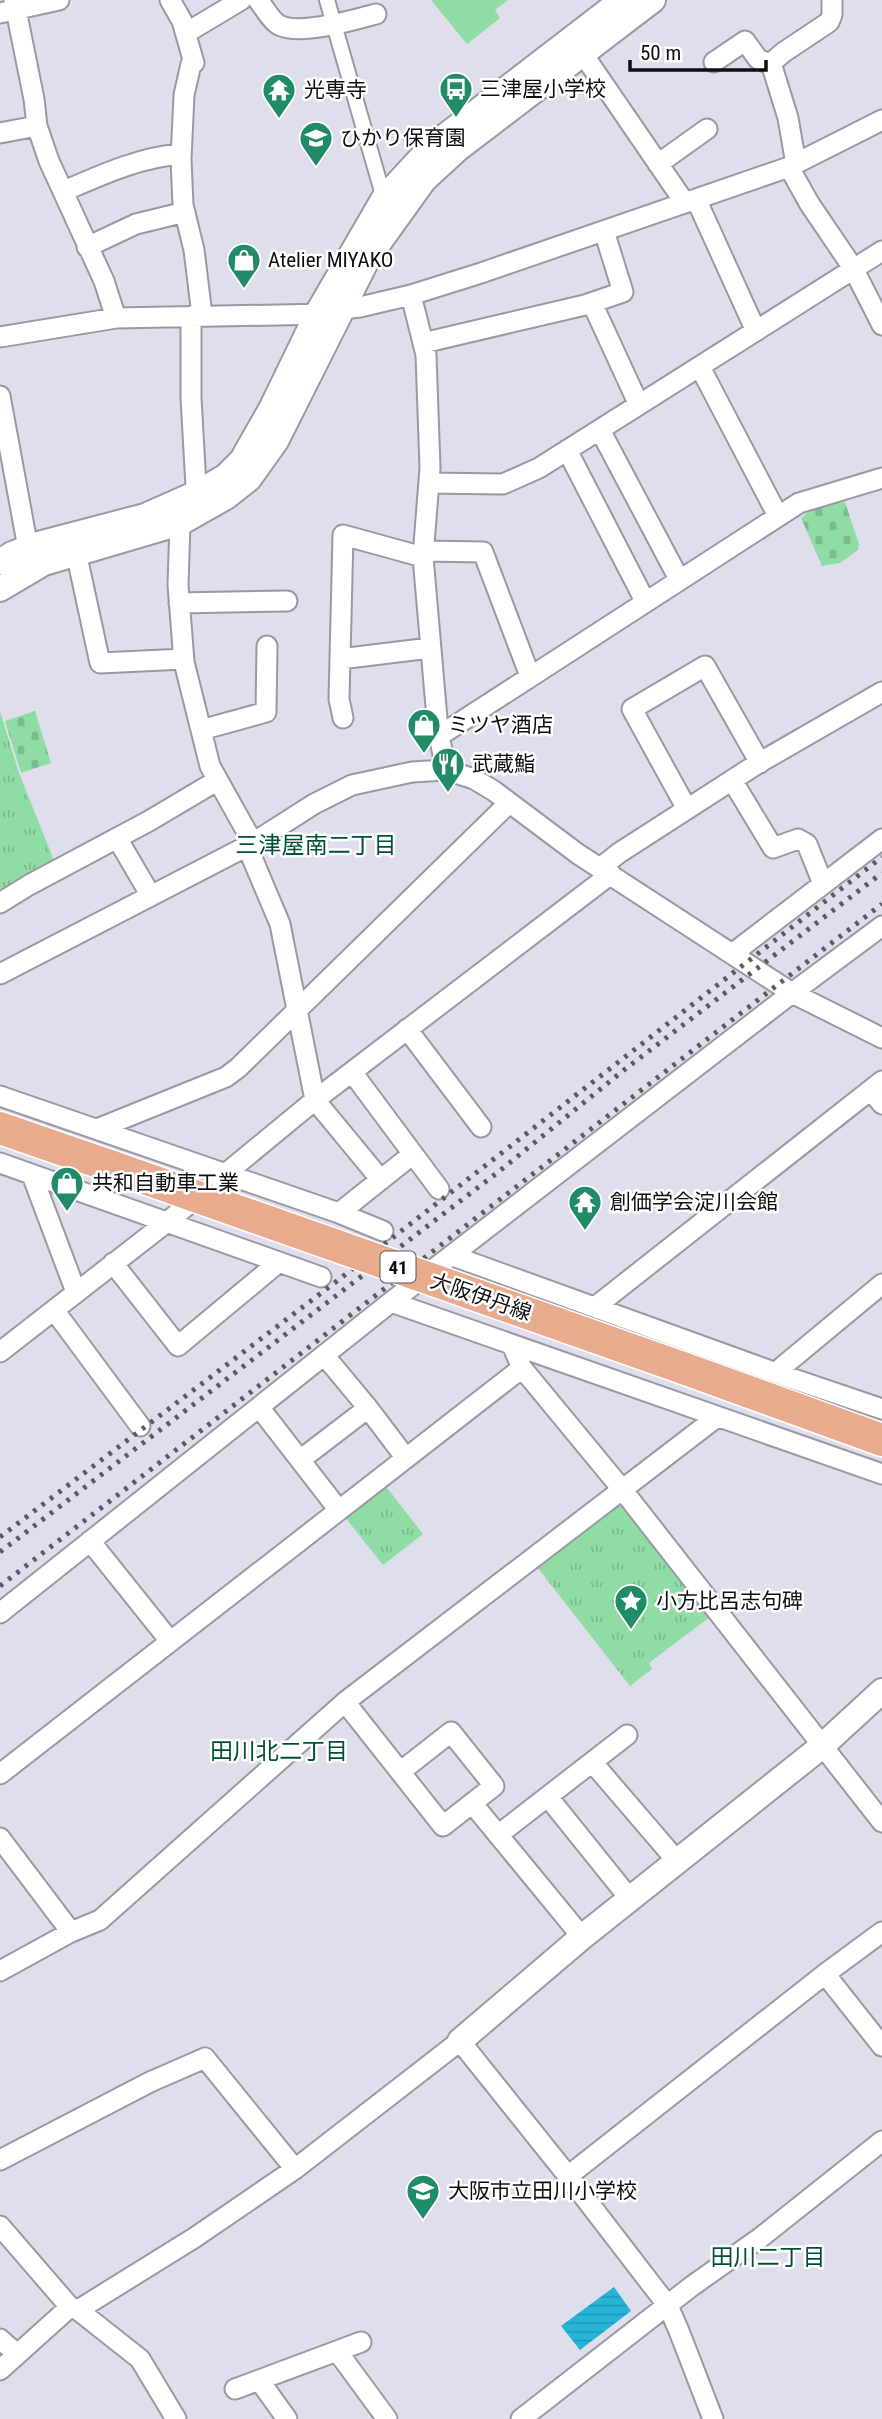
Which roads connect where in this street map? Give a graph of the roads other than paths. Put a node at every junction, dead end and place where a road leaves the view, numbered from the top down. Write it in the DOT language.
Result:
graph roads {
  1 [pos="60,0"];
  2 [pos="170,0"];
  3 [pos="241,0"];
  4 [pos="258,0"];
  5 [pos="327,0"];
  6 [pos="622,0"];
  7 [pos="653,0"];
  8 [pos="832,0"];
  9 [pos="10,8"];
  10 [pos="376,14"];
  11 [pos="334,25"];
  12 [pos="186,33"];
  13 [pos="583,54"];
  14 [pos="715,62"];
  15 [pos="772,65"];
  16 [pos="882,120"];
  17 [pos="37,126"];
  18 [pos="707,129"];
  19 [pos="0,133"];
  20 [pos="181,154"];
  21 [pos="658,164"];
  22 [pos="792,166"];
  23 [pos="64,191"];
  24 [pos="384,198"];
  25 [pos="691,201"];
  26 [pos="185,212"];
  27 [pos="391,223"];
  28 [pos="604,231"];
  29 [pos="87,247"];
  30 [pos="882,251"];
  31 [pos="853,268"];
  32 [pos="411,295"];
  33 [pos="592,303"];
  34 [pos="332,312"];
  35 [pos="197,316"];
  36 [pos="116,318"];
  37 [pos="882,325"];
  38 [pos="756,331"];
  39 [pos="0,337"];
  40 [pos="423,343"];
  41 [pos="700,367"];
  42 [pos="0,396"];
  43 [pos="639,405"];
  44 [pos="600,430"];
  45 [pos="567,450"];
  46 [pos="882,478"];
  47 [pos="429,483"];
  48 [pos="192,510"];
  49 [pos="778,516"];
  50 [pos="28,548"];
  51 [pos="76,552"];
  52 [pos="423,554"];
  53 [pos="0,562"];
  54 [pos="679,579"];
  55 [pos="0,589"];
  56 [pos="287,601"];
  57 [pos="645,601"];
  58 [pos="179,603"];
  59 [pos="267,646"];
  60 [pos="430,648"];
  61 [pos="184,659"];
  62 [pos="340,659"];
  63 [pos="530,676"];
  64 [pos="882,692"];
  65 [pos="343,718"];
  66 [pos="201,730"];
  67 [pos="439,736"];
  68 [pos="760,762"];
  69 [pos="446,770"];
  70 [pos="218,780"];
  71 [pos="733,780"];
  72 [pos="509,803"];
  73 [pos="687,809"];
  74 [pos="117,838"];
  75 [pos="882,839"];
  76 [pos="250,845"];
  77 [pos="605,871"];
  78 [pos="823,884"];
  79 [pos="151,896"];
  80 [pos="0,903"];
  81 [pos="882,926"];
  82 [pos="732,954"];
  83 [pos="0,974"];
  84 [pos="792,993"];
  85 [pos="297,1009"];
  86 [pos="407,1030"];
  87 [pos="882,1038"];
  88 [pos="352,1072"];
  89 [pos="878,1092"];
  90 [pos="0,1096"];
  91 [pos="315,1100"];
  92 [pos="481,1127"];
  93 [pos="0,1128"];
  94 [pos="97,1129"];
  95 [pos="413,1154"];
  96 [pos="0,1163"];
  97 [pos="226,1173"];
  98 [pos="32,1175"];
  99 [pos="381,1180"];
  100 [pos="439,1189"];
  101 [pos="339,1213"];
  102 [pos="167,1222"];
  103 [pos="383,1231"];
  104 [pos="453,1256"];
  105 [pos="279,1262"];
  106 [pos="113,1263"];
  107 [pos="321,1277"];
  108 [pos="882,1284"];
  109 [pos="76,1292"];
  110 [pos="391,1302"];
  111 [pos="595,1307"];
  112 [pos="54,1310"];
  113 [pos="512,1345"];
  114 [pos="0,1352"];
  115 [pos="324,1355"];
  116 [pos="522,1367"];
  117 [pos="779,1374"];
  118 [pos="259,1406"];
  119 [pos="368,1408"];
  120 [pos="882,1409"];
  121 [pos="717,1417"];
  122 [pos="140,1426"];
  123 [pos="882,1440"];
  124 [pos="405,1457"];
  125 [pos="300,1460"];
  126 [pos="882,1474"];
  127 [pos="621,1488"];
  128 [pos="338,1509"];
  129 [pos="89,1541"];
  130 [pos="0,1613"];
  131 [pos="170,1641"];
  132 [pos="882,1691"];
  133 [pos="345,1702"];
  134 [pos="627,1735"];
  135 [pos="821,1747"];
  136 [pos="593,1763"];
  137 [pos="400,1772"];
  138 [pos="0,1774"];
  139 [pos="548,1797"];
  140 [pos="472,1802"];
  141 [pos="882,1822"];
  142 [pos="498,1835"];
  143 [pos="0,1838"];
  144 [pos="677,1861"];
  145 [pos="630,1899"];
  146 [pos="71,1931"];
  147 [pos="882,1932"];
  148 [pos="582,1937"];
  149 [pos="0,1971"];
  150 [pos="825,1974"];
  151 [pos="460,2041"];
  152 [pos="882,2046"];
  153 [pos="882,2141"];
  154 [pos="0,2160"];
  155 [pos="295,2169"];
  156 [pos="568,2176"];
  157 [pos="0,2226"];
  158 [pos="668,2306"];
  159 [pos="74,2309"];
  160 [pos="0,2339"];
  161 [pos="361,2343"];
  162 [pos="337,2351"];
  163 [pos="17,2354"];
  164 [pos="0,2370"];
  165 [pos="259,2380"];
  166 [pos="235,2389"];
  167 [pos="176,2419"];
  168 [pos="287,2419"];
  169 [pos="387,2419"];
  170 [pos="521,2419"];
  171 [pos="713,2419"];
  1 -- 9 [label="street"];
  2 -- 12 [label="street"];
  3 -- 12 [label="street"];
  4 -- 11 [label="street"];
  5 -- 11 [label="street"];
  6 -- 24 [label="street"];
  7 -- 13 [label="street"];
  8 -- 15 [label="street"];
  9 -- 17 [label="street"];
  10 -- 11 [label="street"];
  11 -- 24 [label="street"];
  12 -- 20 [label="street"];
  13 -- 21 [label="street"];
  13 -- 27 [label="street"];
  14 -- 15 [label="street"];
  15 -- 22 [label="street"];
  16 -- 22 [label="street"];
  17 -- 19 [label="street"];
  17 -- 23 [label="street"];
  18 -- 21 [label="street"];
  20 -- 23 [label="street"];
  20 -- 26 [label="street"];
  21 -- 25 [label="street"];
  22 -- 25 [label="street"];
  22 -- 31 [label="street"];
  23 -- 29 [label="street"];
  24 -- 27 [label="street"];
  24 -- 34 [label="street"];
  25 -- 28 [label="street"];
  25 -- 38 [label="street"];
  26 -- 29 [label="street"];
  26 -- 35 [label="street"];
  27 -- 34 [label="street"];
  28 -- 32 [label="street"];
  28 -- 33 [label="street"];
  29 -- 36 [label="street"];
  30 -- 31 [label="street"];
  31 -- 37 [label="street"];
  31 -- 38 [label="street"];
  32 -- 34 [label="street"];
  32 -- 40 [label="street"];
  33 -- 40 [label="street"];
  33 -- 43 [label="street"];
  34 -- 35 [label="street"];
  34 -- 48 [label="street"];
  35 -- 36 [label="street"];
  35 -- 48 [label="street"];
  36 -- 39 [label="street"];
  38 -- 41 [label="street"];
  40 -- 47 [label="street"];
  41 -- 43 [label="street"];
  41 -- 49 [label="street"];
  42 -- 50 [label="street"];
  43 -- 44 [label="street"];
  44 -- 45 [label="street"];
  44 -- 54 [label="street"];
  45 -- 47 [label="street"];
  45 -- 57 [label="street"];
  46 -- 49 [label="street"];
  47 -- 52 [label="street"];
  48 -- 50 [label="street"];
  48 -- 51 [label="street"];
  48 -- 58 [label="street"];
  49 -- 54 [label="street"];
  50 -- 53 [label="street"];
  51 -- 55 [label="street"];
  51 -- 61 [label="street"];
  52 -- 60 [label="street"];
  52 -- 62 [label="street"];
  52 -- 63 [label="street"];
  54 -- 57 [label="street"];
  56 -- 58 [label="street"];
  57 -- 63 [label="street"];
  58 -- 61 [label="street"];
  59 -- 66 [label="street"];
  60 -- 62 [label="street"];
  60 -- 67 [label="street"];
  61 -- 66 [label="street"];
  62 -- 65 [label="street"];
  63 -- 67 [label="street"];
  64 -- 68 [label="street"];
  66 -- 70 [label="street"];
  67 -- 69 [label="street"];
  68 -- 71 [label="street"];
  68 -- 73 [label="street"];
  69 -- 72 [label="street"];
  69 -- 76 [label="street"];
  70 -- 74 [label="street"];
  70 -- 76 [label="street"];
  71 -- 73 [label="street"];
  71 -- 78 [label="street"];
  72 -- 77 [label="street"];
  72 -- 85 [label="street"];
  73 -- 77 [label="street"];
  74 -- 79 [label="street"];
  74 -- 80 [label="street"];
  75 -- 78 [label="street"];
  76 -- 79 [label="street"];
  76 -- 85 [label="street"];
  77 -- 82 [label="street"];
  77 -- 86 [label="street"];
  78 -- 82 [label="street"];
  79 -- 83 [label="street"];
  81 -- 84 [label="street"];
  82 -- 84 [label="street"];
  84 -- 87 [label="street"];
  84 -- 104 [label="street"];
  85 -- 91 [label="street"];
  85 -- 94 [label="street"];
  86 -- 88 [label="street"];
  86 -- 92 [label="street"];
  88 -- 91 [label="street"];
  88 -- 95 [label="street"];
  89 -- 111 [label="street"];
  90 -- 94 [label="street"];
  91 -- 97 [label="street"];
  91 -- 99 [label="street"];
  93 -- 123 [label="main road, 大阪伊丹線 / 41, bridge"];
  94 -- 97 [label="street"];
  95 -- 99 [label="street"];
  95 -- 100 [label="street"];
  96 -- 98 [label="street"];
  97 -- 101 [label="street"];
  97 -- 102 [label="street"];
  98 -- 102 [label="street"];
  98 -- 109 [label="street"];
  99 -- 101 [label="street"];
  101 -- 103 [label="street"];
  102 -- 105 [label="street"];
  102 -- 106 [label="street"];
  104 -- 110 [label="street"];
  104 -- 111 [label="street"];
  105 -- 106 [label="street"];
  105 -- 107 [label="street"];
  106 -- 109 [label="street"];
  108 -- 117 [label="street"];
  109 -- 112 [label="street"];
  110 -- 113 [label="street"];
  110 -- 115 [label="street"];
  111 -- 117 [label="street"];
  112 -- 114 [label="street"];
  112 -- 122 [label="street"];
  113 -- 116 [label="street"];
  113 -- 121 [label="street"];
  115 -- 118 [label="street"];
  115 -- 119 [label="street"];
  116 -- 124 [label="street"];
  116 -- 127 [label="street"];
  117 -- 120 [label="street"];
  118 -- 125 [label="street"];
  118 -- 129 [label="street"];
  119 -- 124 [label="street"];
  119 -- 125 [label="street"];
  121 -- 126 [label="street"];
  121 -- 127 [label="street"];
  124 -- 128 [label="street"];
  125 -- 128 [label="street"];
  127 -- 133 [label="street"];
  127 -- 135 [label="street"];
  128 -- 131 [label="street"];
  129 -- 130 [label="street"];
  129 -- 131 [label="street"];
  131 -- 138 [label="street"];
  132 -- 135 [label="street"];
  133 -- 137 [label="street"];
  133 -- 146 [label="street"];
  134 -- 136 [label="street"];
  135 -- 141 [label="street"];
  135 -- 144 [label="street"];
  136 -- 139 [label="street"];
  136 -- 144 [label="street"];
  137 -- 140 [label="street"];
  137 -- 140 [label="street"];
  139 -- 142 [label="street"];
  139 -- 145 [label="street"];
  140 -- 142 [label="street"];
  142 -- 148 [label="street"];
  143 -- 146 [label="street"];
  144 -- 145 [label="street"];
  145 -- 148 [label="street"];
  146 -- 149 [label="street"];
  147 -- 150 [label="street"];
  148 -- 151 [label="street"];
  150 -- 152 [label="street"];
  150 -- 156 [label="street"];
  151 -- 155 [label="street"];
  151 -- 156 [label="street"];
  153 -- 158 [label="street"];
  154 -- 155 [label="street"];
  155 -- 159 [label="street"];
  156 -- 158 [label="street"];
  157 -- 159 [label="street"];
  158 -- 170 [label="street"];
  158 -- 171 [label="street"];
  159 -- 163 [label="street"];
  159 -- 167 [label="street"];
  160 -- 163 [label="street"];
  161 -- 162 [label="street"];
  162 -- 165 [label="street"];
  162 -- 169 [label="street"];
  163 -- 164 [label="street"];
  165 -- 166 [label="street"];
  165 -- 168 [label="street"];
}
